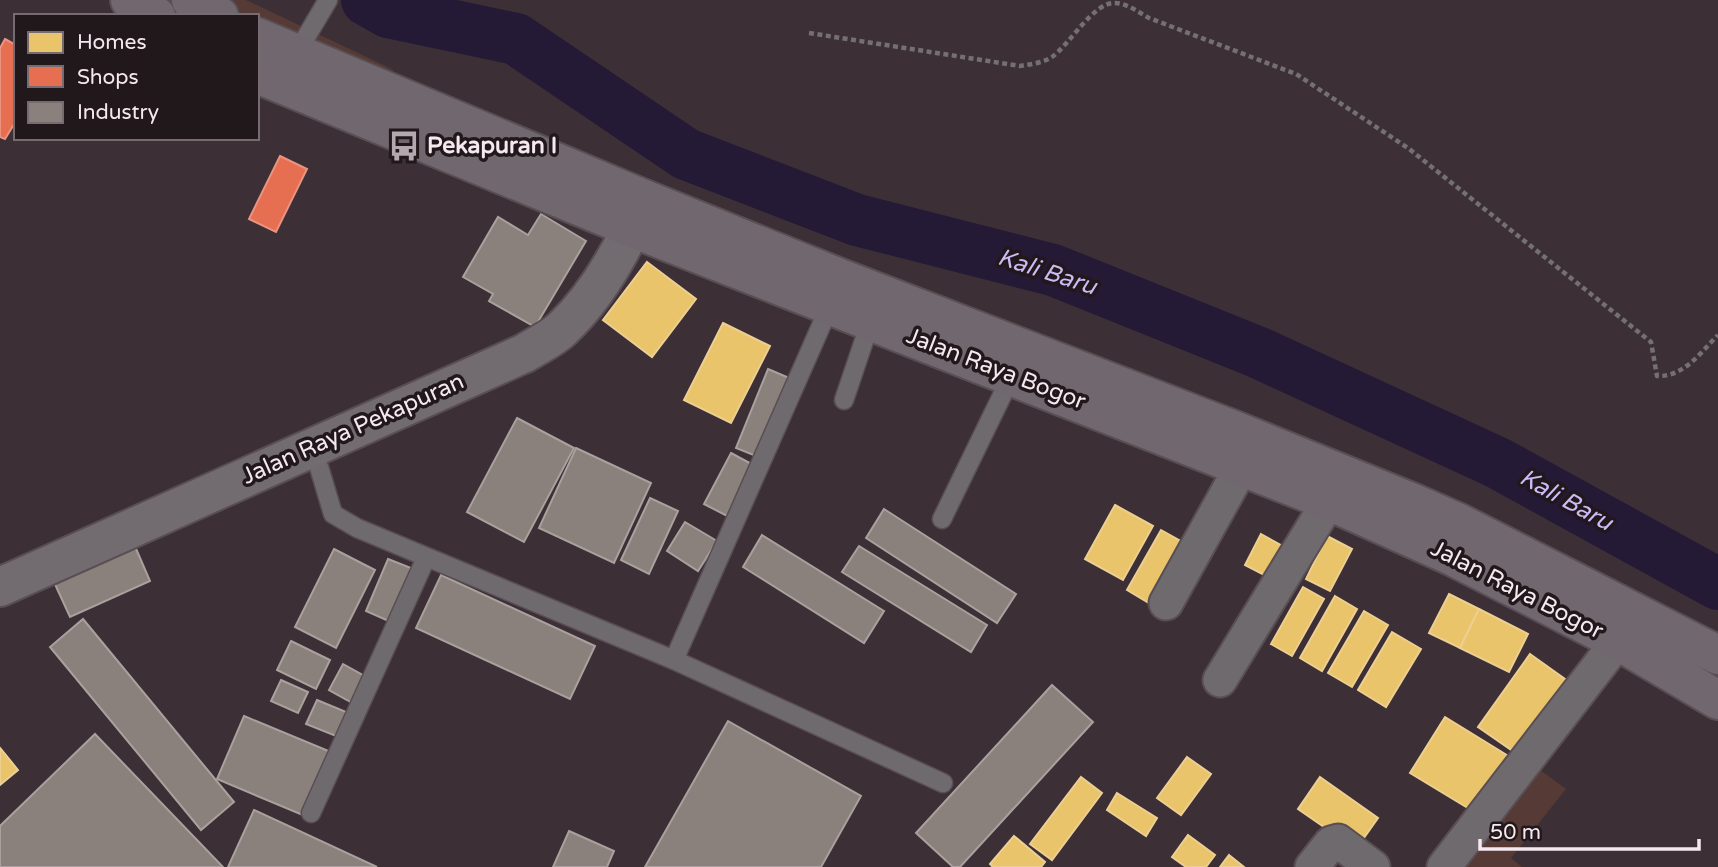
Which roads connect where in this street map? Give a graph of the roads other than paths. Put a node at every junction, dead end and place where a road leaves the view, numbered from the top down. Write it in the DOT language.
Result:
graph roads {
  1 [pos="130,0"];
  2 [pos="191,0"];
  3 [pos="328,0"];
  4 [pos="153,14"];
  5 [pos="216,14"];
  6 [pos="278,47"];
  7 [pos="638,214"];
  8 [pos="835,291"];
  9 [pos="871,320"];
  10 [pos="1012,375"];
  11 [pos="844,400"];
  12 [pos="1242,466"];
  13 [pos="319,467"];
  14 [pos="1329,500"];
  15 [pos="942,519"];
  16 [pos="426,558"];
  17 [pos="0,587"];
  18 [pos="1166,603"];
  19 [pos="1618,641"];
  20 [pos="1718,655"];
  21 [pos="674,660"];
  22 [pos="1220,680"];
  23 [pos="1718,700"];
  24 [pos="943,783"];
  25 [pos="311,813"];
  26 [pos="1312,867"];
  27 [pos="1373,867"];
  28 [pos="1444,867"];
  1 -- 4 [label="highway"];
  2 -- 5 [label="highway"];
  3 -- 6 [label="lane"];
  6 -- 7 [label="highway, Jalan Raya Bogor"];
  7 -- 8 [label="highway, Jalan Raya Bogor"];
  7 -- 17 [label="main road, Jalan Raya Pekapuran"];
  8 -- 9 [label="highway, Jalan Raya Bogor"];
  8 -- 20 [label="highway, Jalan Raya Bogor"];
  8 -- 21 [label="lane"];
  9 -- 10 [label="highway, Jalan Raya Bogor"];
  9 -- 11 [label="lane"];
  10 -- 12 [label="highway, Jalan Raya Bogor"];
  10 -- 15 [label="lane"];
  12 -- 14 [label="highway, Jalan Raya Bogor"];
  12 -- 18 [label="street"];
  13 -- 16 [label="lane"];
  14 -- 19 [label="highway, Jalan Raya Bogor"];
  14 -- 22 [label="street"];
  16 -- 21 [label="lane"];
  16 -- 25 [label="lane"];
  19 -- 23 [label="highway, Jalan Raya Bogor"];
  19 -- 28 [label="street"];
  21 -- 24 [label="lane"];
  26 -- 27 [label="street"];
}
